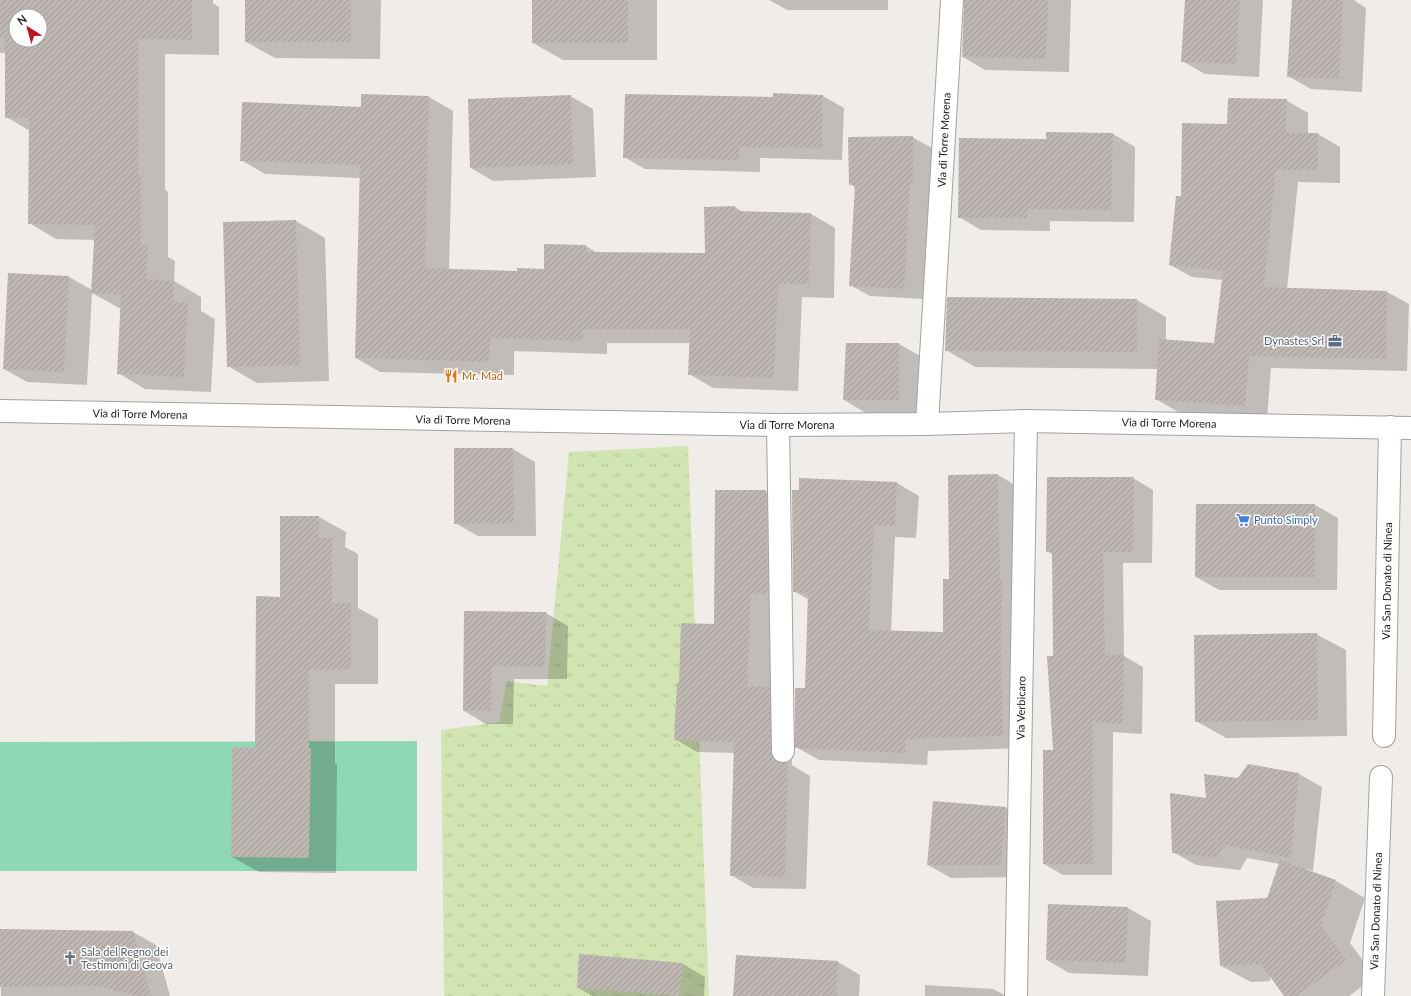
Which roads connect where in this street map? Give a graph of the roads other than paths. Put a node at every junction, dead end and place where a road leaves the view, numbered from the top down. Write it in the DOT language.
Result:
graph roads {
  1 [pos="952,0"];
  2 [pos="0,411"];
  3 [pos="1026,421"];
  4 [pos="927,424"];
  5 [pos="778,426"];
  6 [pos="1400,427"];
  7 [pos="1384,736"];
  8 [pos="783,751"];
  9 [pos="1381,777"];
  10 [pos="1016,996"];
  11 [pos="1372,996"];
  1 -- 4 [label="street, Via di Torre Morena"];
  2 -- 5 [label="street, Via di Torre Morena"];
  3 -- 4 [label="street, Via di Torre Morena"];
  3 -- 6 [label="street, Via di Torre Morena"];
  3 -- 10 [label="street, Via Verbicaro"];
  4 -- 5 [label="street, Via di Torre Morena"];
  5 -- 8 [label="street"];
  6 -- 7 [label="street, Via San Donato di Ninea"];
  9 -- 11 [label="street, Via San Donato di Ninea"];
}
